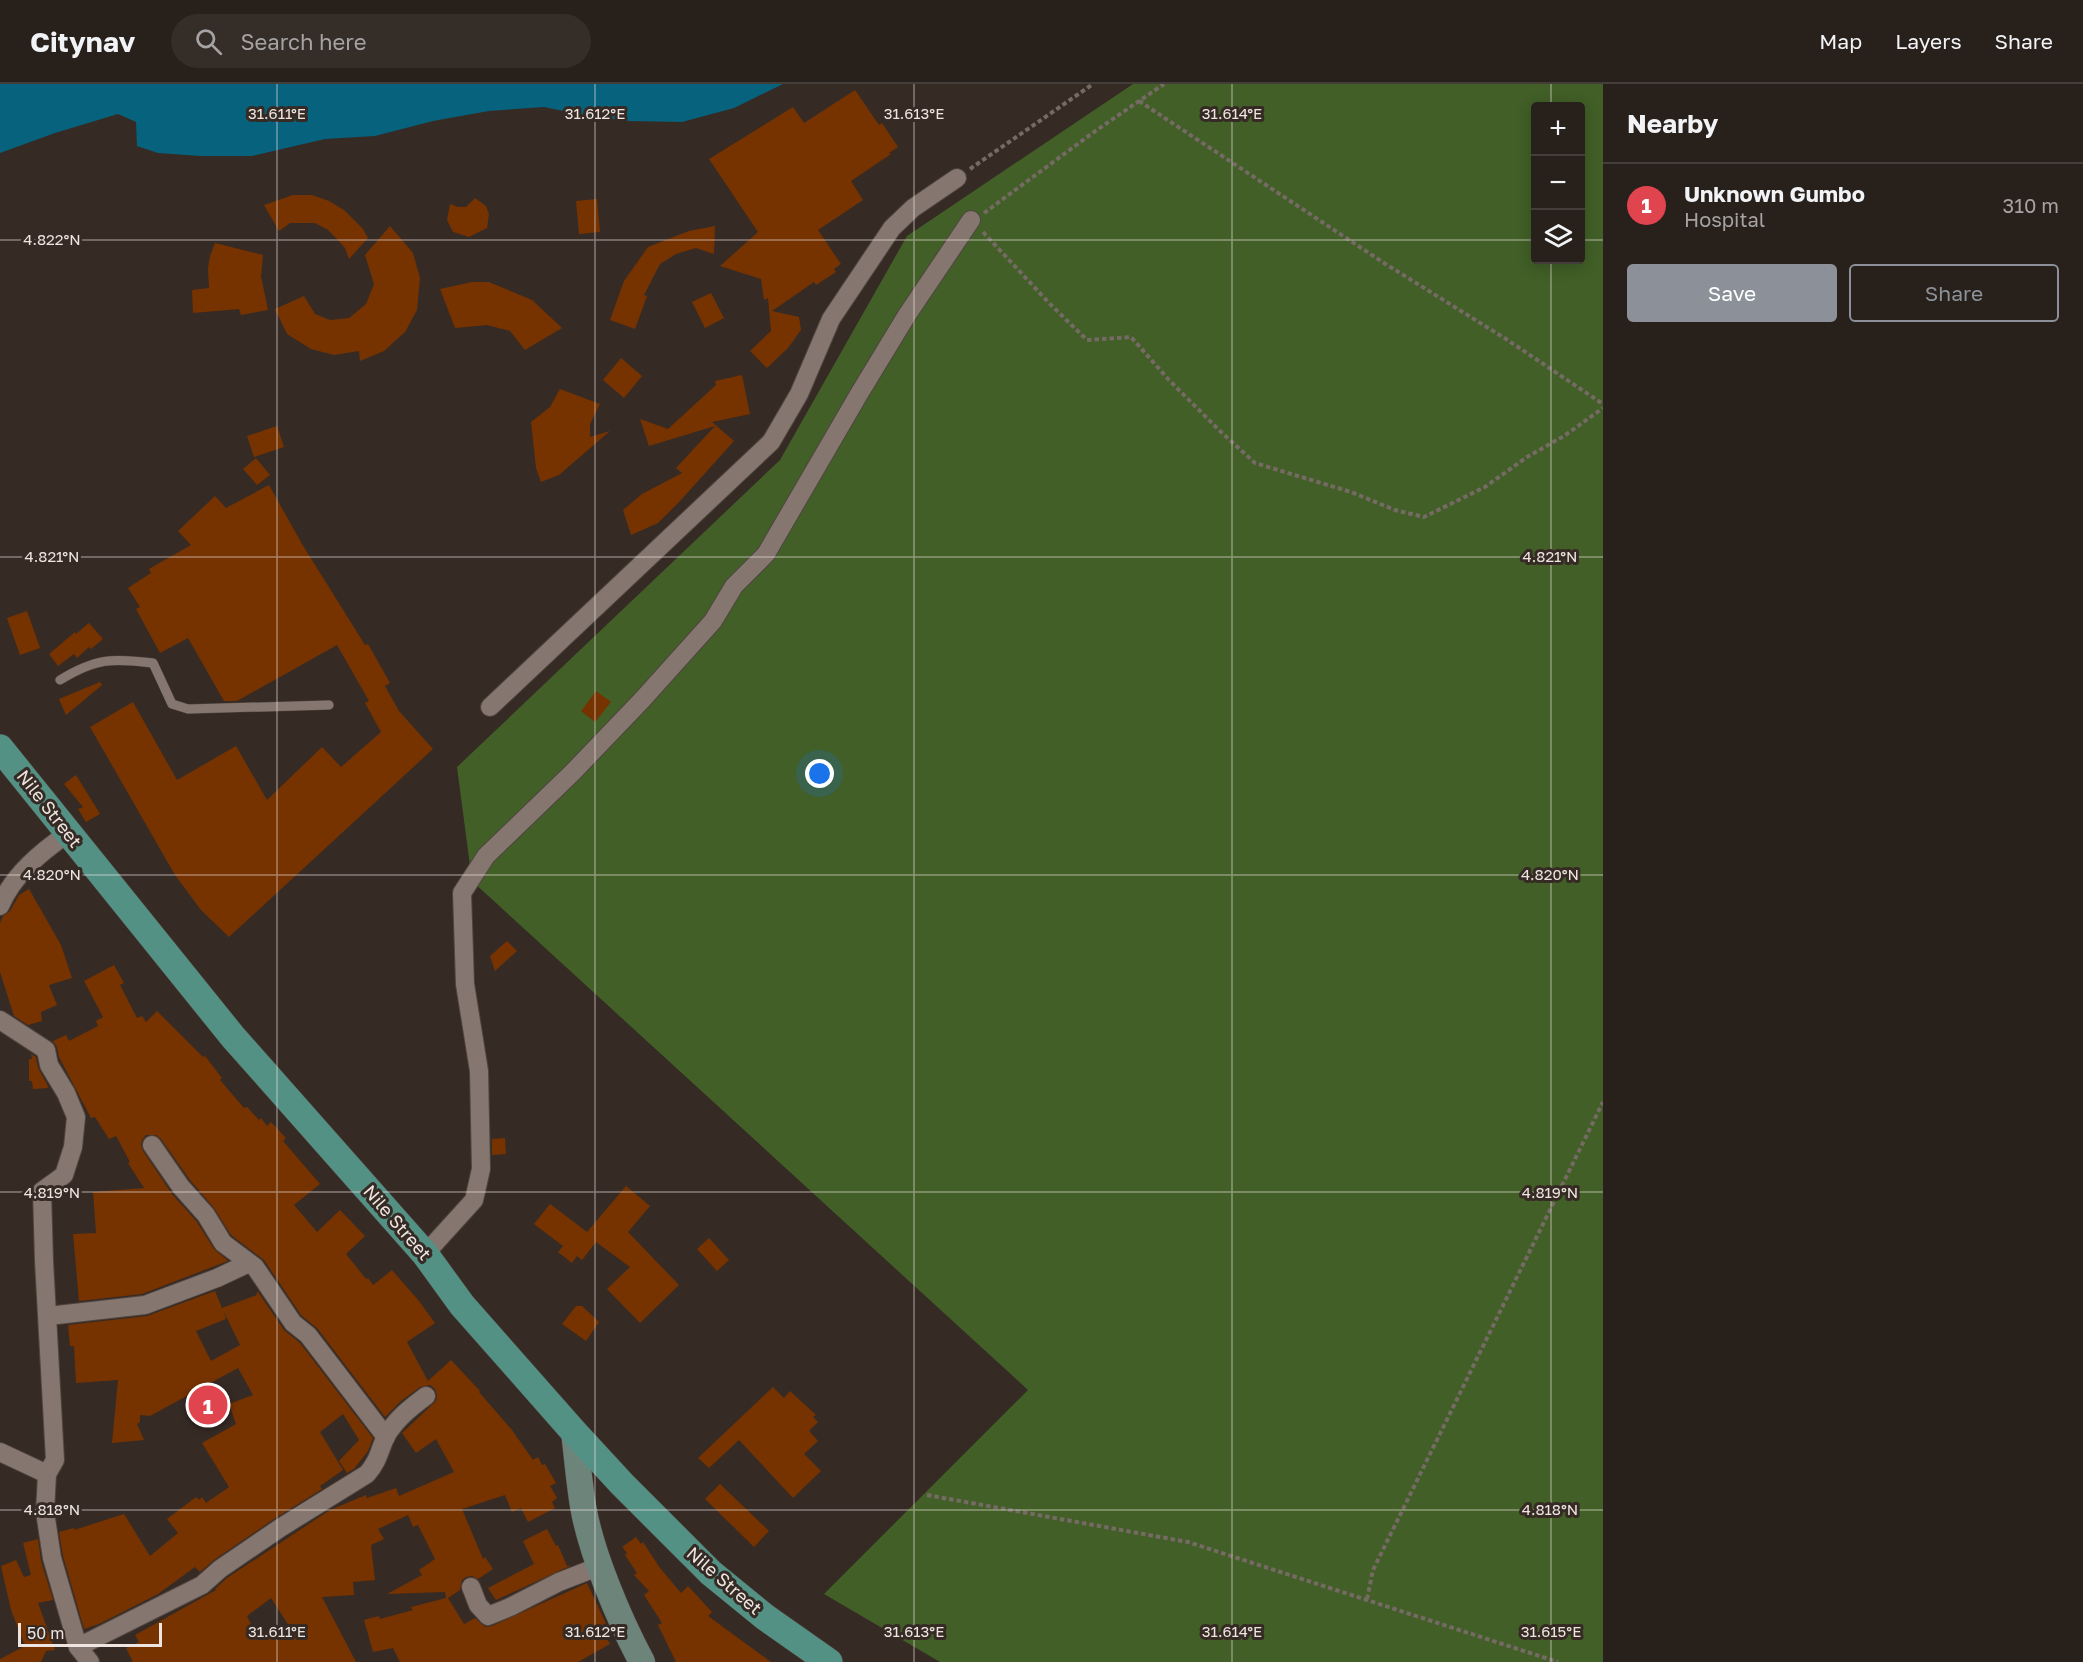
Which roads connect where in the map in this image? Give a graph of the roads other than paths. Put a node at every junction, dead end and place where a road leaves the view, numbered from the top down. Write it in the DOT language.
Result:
graph roads {
  1 [pos="957,178"];
  2 [pos="971,220"];
  3 [pos="60,680"];
  4 [pos="329,705"];
  5 [pos="490,707"];
  6 [pos="0,748"];
  7 [pos="67,834"];
  8 [pos="0,906"];
  9 [pos="0,1020"];
  10 [pos="152,1145"];
  11 [pos="425,1254"];
  12 [pos="249,1263"];
  13 [pos="48,1316"];
  14 [pos="426,1396"];
  15 [pos="574,1432"];
  16 [pos="386,1437"];
  17 [pos="0,1452"];
  18 [pos="47,1473"];
  19 [pos="600,1566"];
  20 [pos="471,1587"];
  21 [pos="78,1647"];
  22 [pos="90,1662"];
  23 [pos="642,1662"];
  24 [pos="829,1662"];
  1 -- 5 [label="street"];
  2 -- 11 [label="street"];
  3 -- 4 [label="lane"];
  6 -- 7 [label="main road, Nile Street"];
  7 -- 8 [label="street"];
  7 -- 11 [label="main road, Nile Street"];
  9 -- 13 [label="street"];
  10 -- 12 [label="street"];
  11 -- 15 [label="main road, Nile Street"];
  12 -- 13 [label="street"];
  12 -- 16 [label="street"];
  13 -- 18 [label="street"];
  14 -- 16 [label="street"];
  15 -- 19 [label="main road"];
  15 -- 24 [label="main road, Nile Street"];
  16 -- 21 [label="street"];
  17 -- 18 [label="street"];
  18 -- 21 [label="street"];
  19 -- 20 [label="street"];
  19 -- 23 [label="main road"];
  21 -- 22 [label="street"];
}
